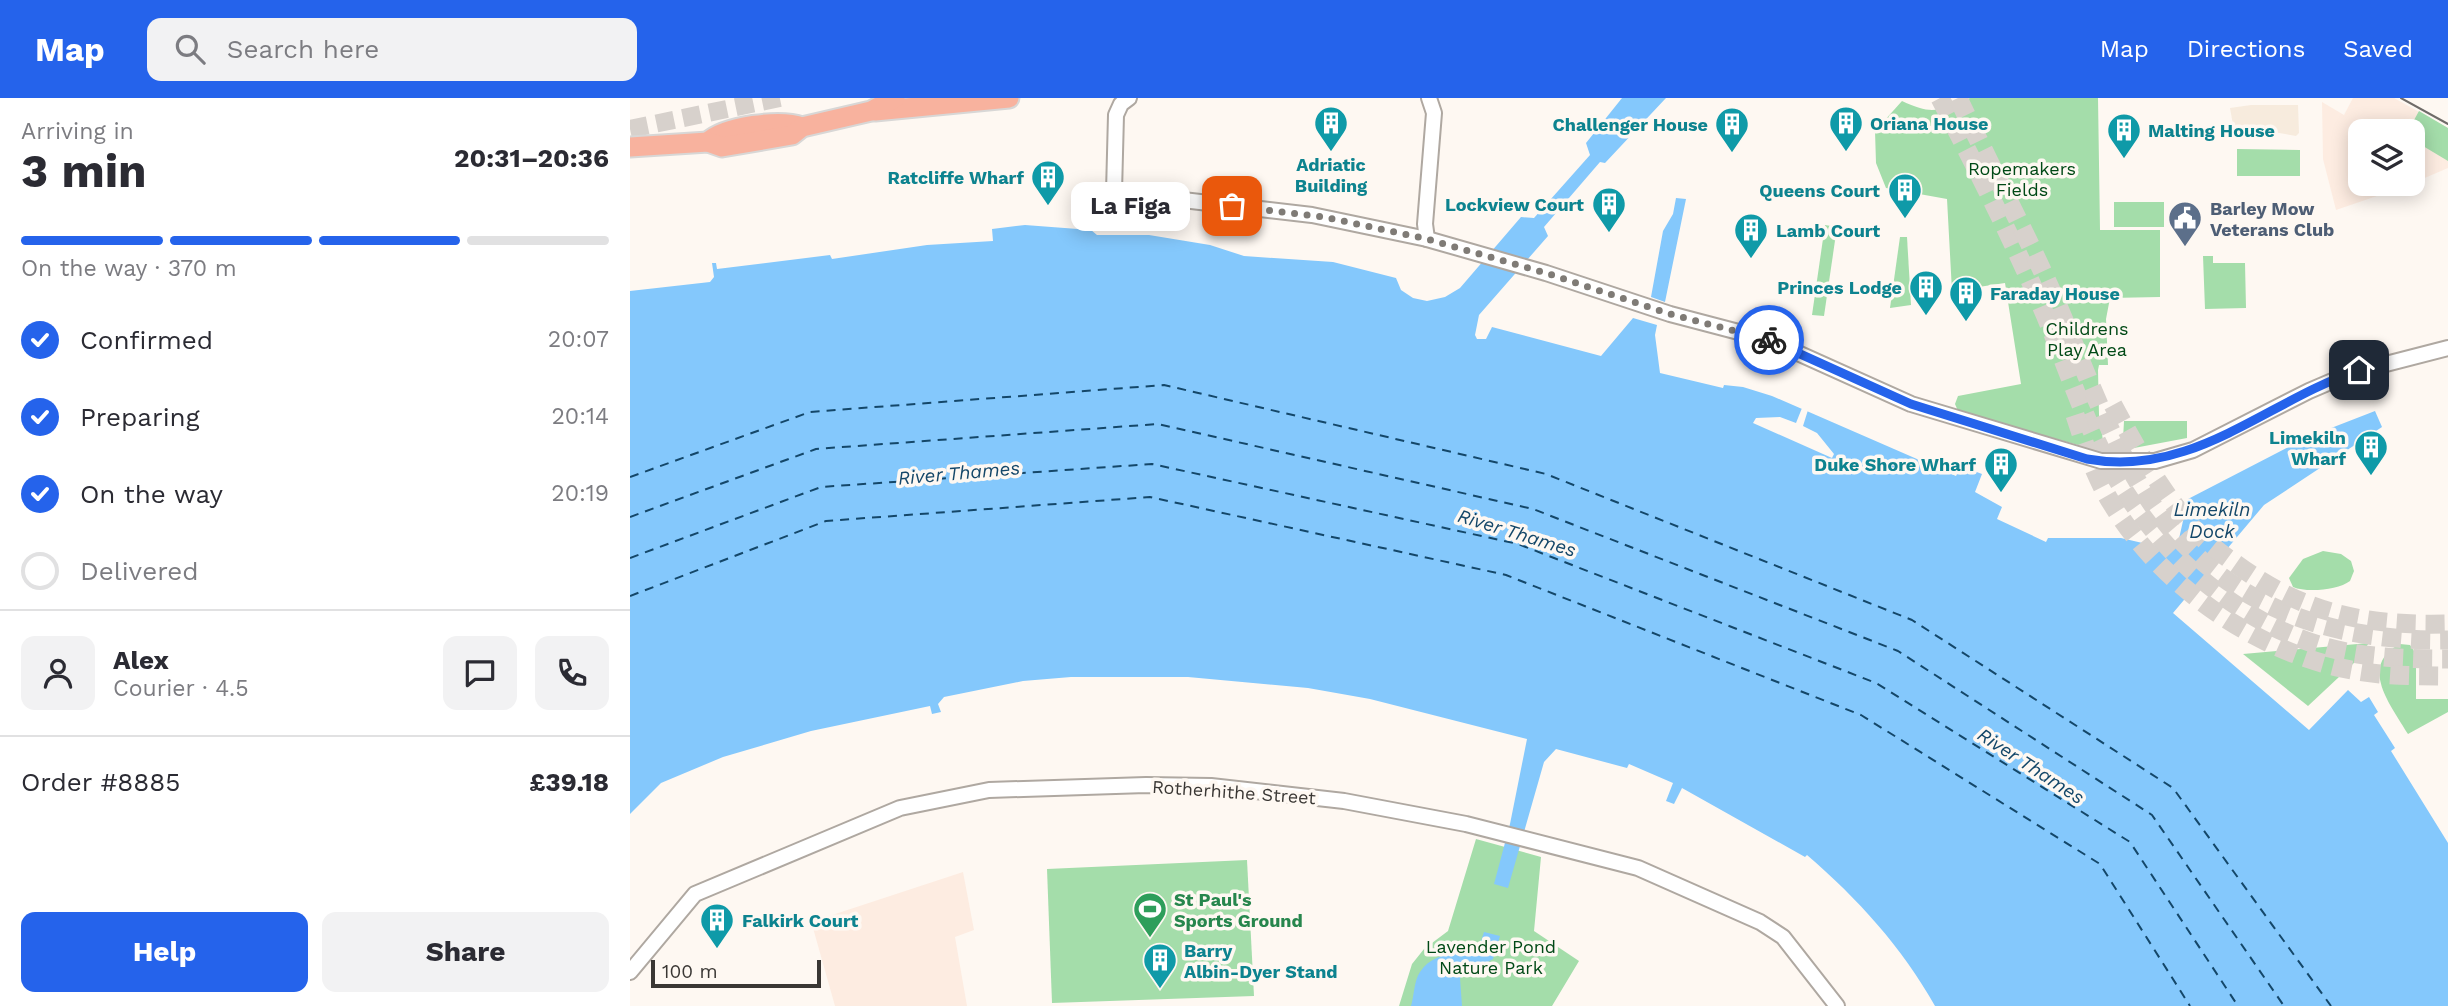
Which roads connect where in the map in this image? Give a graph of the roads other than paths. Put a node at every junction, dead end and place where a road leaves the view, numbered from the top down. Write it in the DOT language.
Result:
graph roads {
  1 [pos="895,98"];
  2 [pos="1009,98"];
  3 [pos="1129,98"];
  4 [pos="1429,98"];
  5 [pos="921,101"];
  6 [pos="871,111"];
  7 [pos="630,147"];
  8 [pos="1427,239"];
  9 [pos="2448,348"];
  10 [pos="630,972"];
  11 [pos="1837,1006"];
  1 -- 6 [label="highway"];
  2 -- 5 [label="highway"];
  3 -- 8 [label="street"];
  4 -- 8 [label="street"];
  5 -- 6 [label="highway"];
  6 -- 7 [label="highway"];
  8 -- 9 [label="street"];
  10 -- 11 [label="street, Rotherhithe Street"];
}
